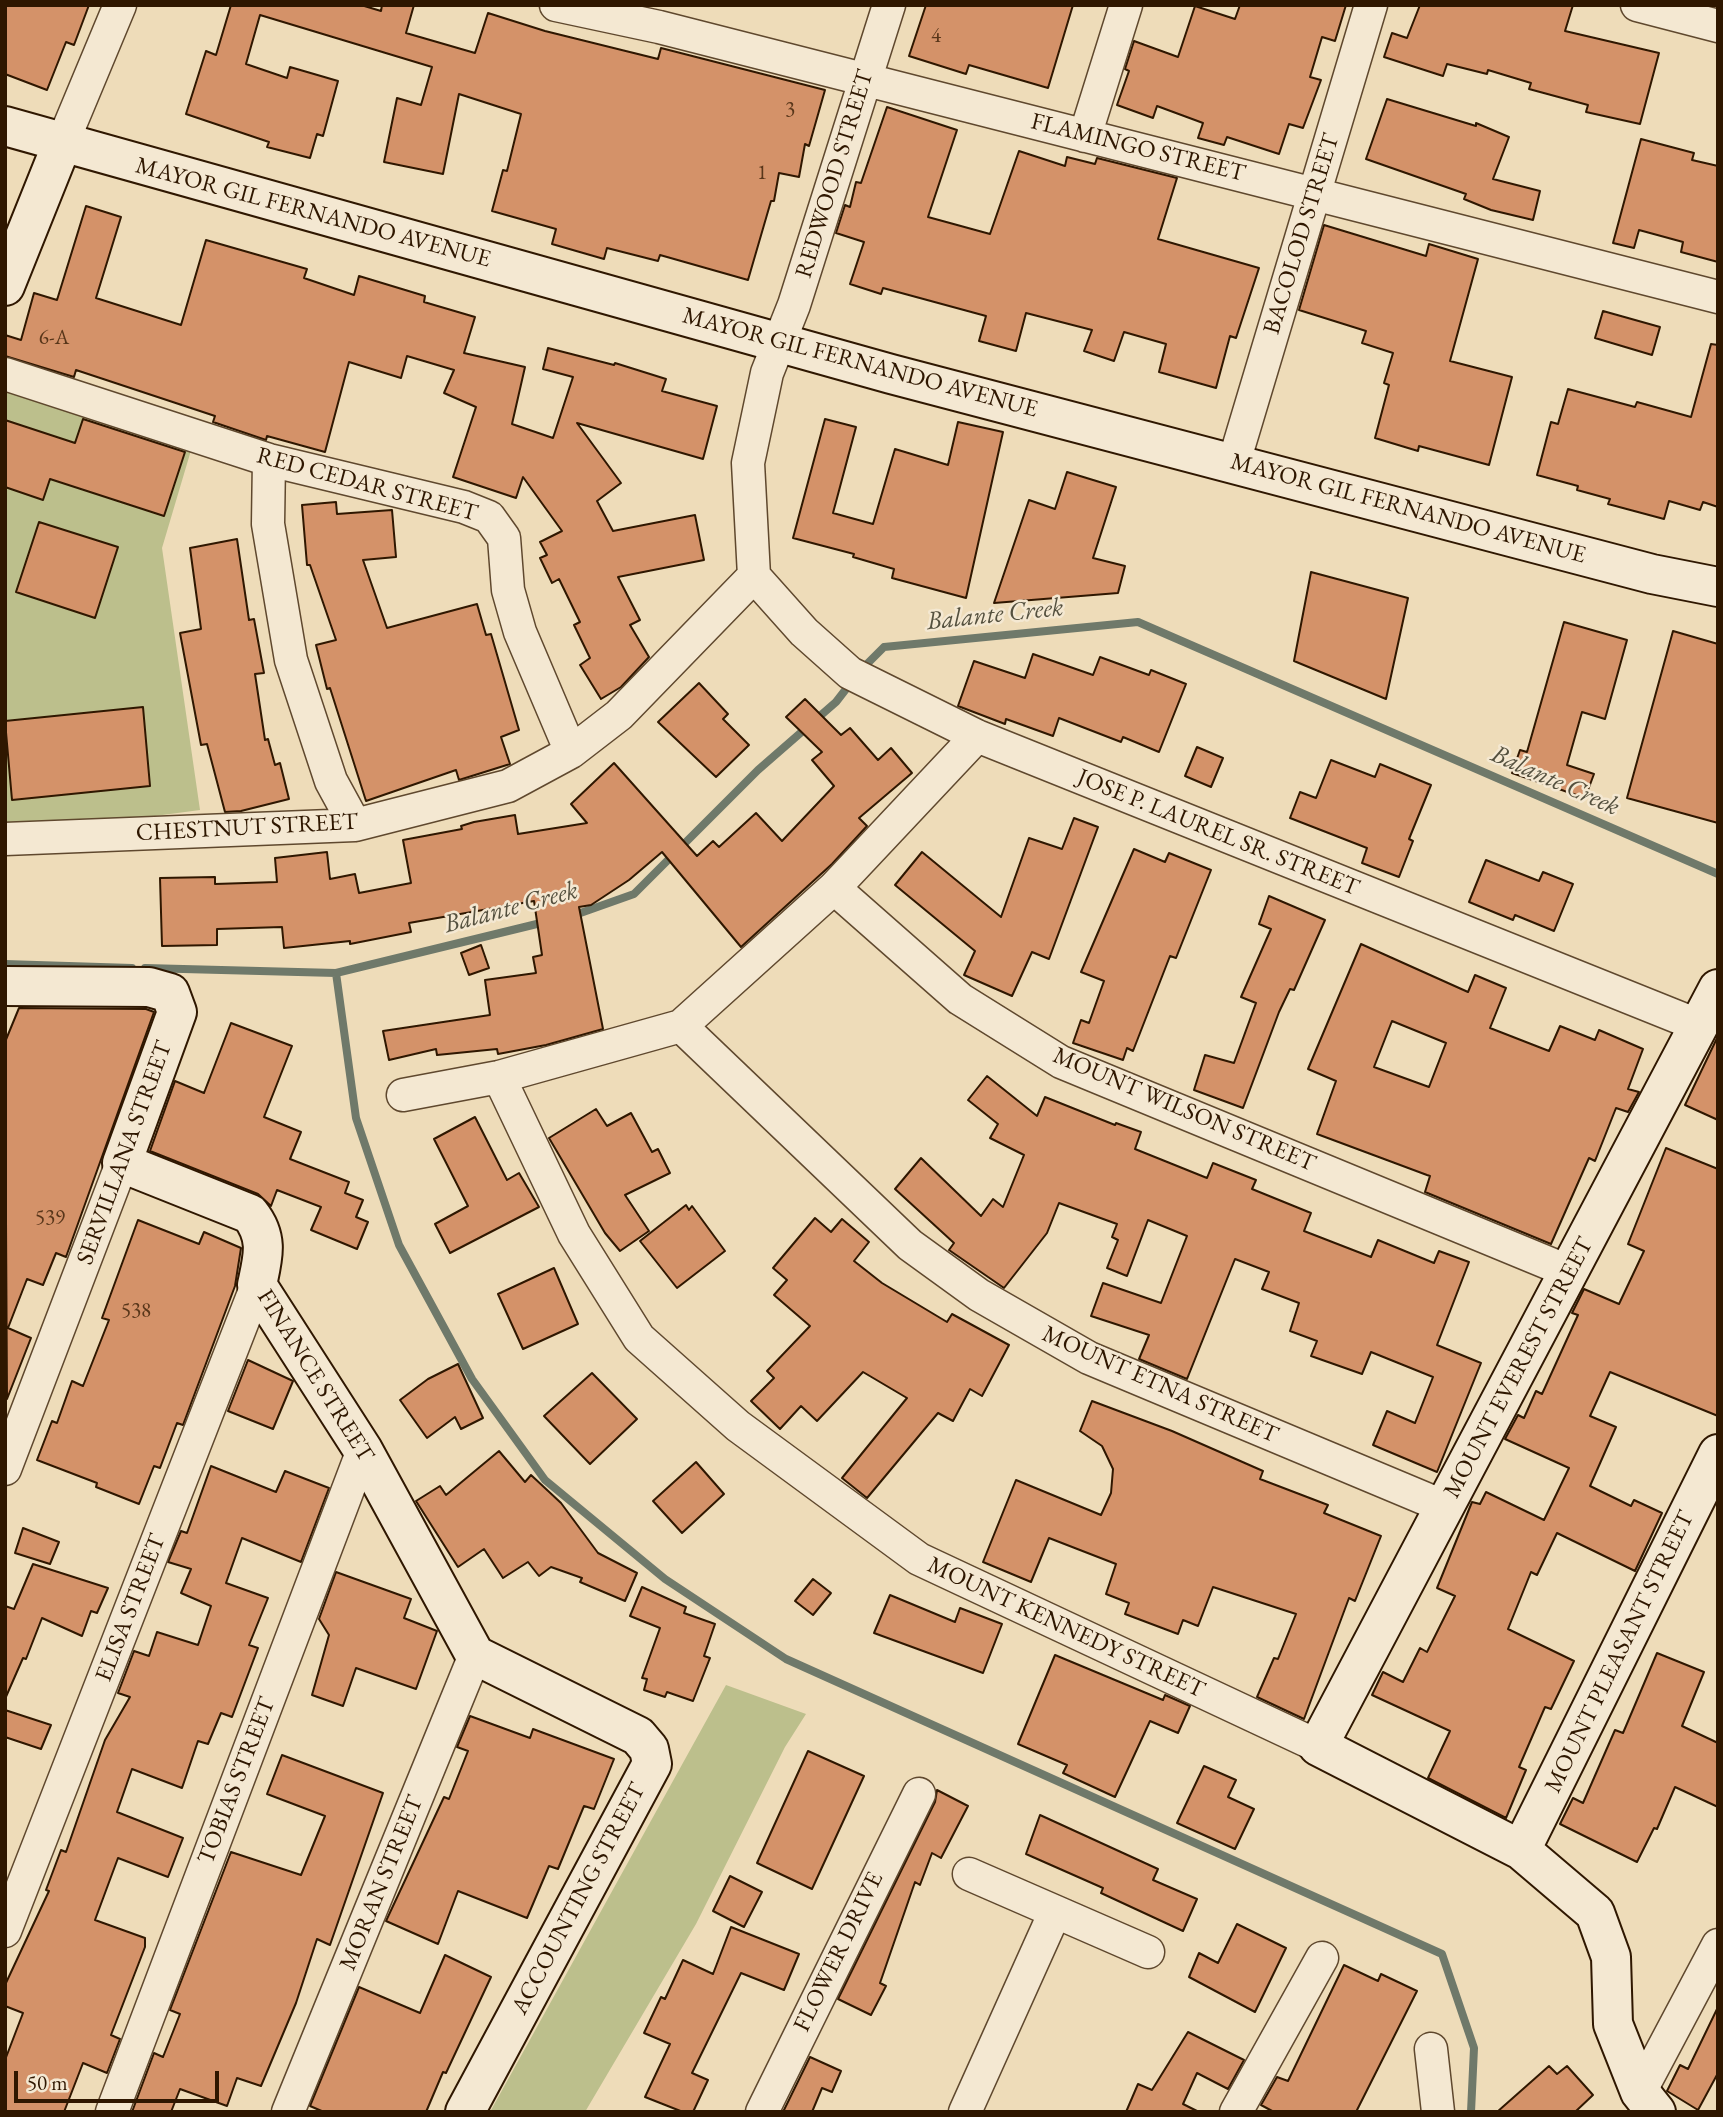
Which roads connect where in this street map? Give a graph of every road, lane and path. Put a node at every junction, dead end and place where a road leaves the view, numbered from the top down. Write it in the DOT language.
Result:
graph roads {
  1 [pos="120,5"];
  2 [pos="556,5"];
  3 [pos="889,5"];
  4 [pos="1126,5"];
  5 [pos="1371,5"];
  6 [pos="1637,5"];
  7 [pos="663,16"];
  8 [pos="1718,26"];
  9 [pos="865,79"];
  10 [pos="5,127"];
  11 [pos="1085,136"];
  12 [pos="62,144"];
  13 [pos="1315,192"];
  14 [pos="5,286"];
  15 [pos="1718,297"];
  16 [pos="781,343"];
  17 [pos="5,374"];
  18 [pos="269,460"];
  19 [pos="1234,462"];
  20 [pos="754,576"];
  21 [pos="1718,587"];
  22 [pos="977,736"];
  23 [pos="571,752"];
  24 [pos="355,825"];
  25 [pos="5,839"];
  26 [pos="834,888"];
  27 [pos="5,986"];
  28 [pos="1718,989"];
  29 [pos="681,1026"];
  30 [pos="1709,1030"];
  31 [pos="499,1077"];
  32 [pos="403,1095"];
  33 [pos="122,1163"];
  34 [pos="1570,1272"];
  35 [pos="257,1285"];
  36 [pos="363,1450"];
  37 [pos="1718,1454"];
  38 [pos="5,1469"];
  39 [pos="1445,1507"];
  40 [pos="475,1655"];
  41 [pos="1318,1746"];
  42 [pos="919,1794"];
  43 [pos="1521,1850"];
  44 [pos="969,1874"];
  45 [pos="1055,1912"];
  46 [pos="5,1931"];
  47 [pos="1718,1945"];
  48 [pos="1148,1952"];
  49 [pos="1322,1958"];
  50 [pos="1431,2049"];
  51 [pos="1648,2102"];
  52 [pos="112,2112"];
  53 [pos="288,2112"];
  54 [pos="465,2112"];
  55 [pos="762,2112"];
  56 [pos="965,2112"];
  57 [pos="1237,2112"];
  58 [pos="1438,2112"];
  1 -- 12 [label="street"];
  2 -- 7 [label="street, FLAMINGO STREET"];
  3 -- 9 [label="street, REDWOOD STREET"];
  4 -- 11 [label="street"];
  5 -- 13 [label="street, BACOLOD STREET"];
  6 -- 8 [label="street"];
  7 -- 9 [label="street, FLAMINGO STREET"];
  9 -- 11 [label="street, FLAMINGO STREET"];
  9 -- 16 [label="street, REDWOOD STREET"];
  10 -- 12 [label="street, MAYOR GIL FERNANDO AVENUE"];
  11 -- 13 [label="street, FLAMINGO STREET"];
  12 -- 14 [label="street"];
  12 -- 16 [label="street, MAYOR GIL FERNANDO AVENUE"];
  13 -- 15 [label="street, FLAMINGO STREET"];
  13 -- 19 [label="street, BACOLOD STREET"];
  16 -- 19 [label="street, MAYOR GIL FERNANDO AVENUE"];
  16 -- 20 [label="street"];
  17 -- 18 [label="street, RED CEDAR STREET"];
  18 -- 23 [label="street, RED CEDAR STREET"];
  18 -- 24 [label="street"];
  19 -- 21 [label="street, MAYOR GIL FERNANDO AVENUE"];
  20 -- 22 [label="street, JOSE P. LAUREL SR. STREET"];
  20 -- 23 [label="street, CHESTNUT STREET"];
  22 -- 26 [label="street"];
  22 -- 30 [label="street, JOSE P. LAUREL SR. STREET"];
  23 -- 24 [label="street, CHESTNUT STREET"];
  24 -- 25 [label="street, CHESTNUT STREET"];
  26 -- 29 [label="street"];
  26 -- 34 [label="street, MOUNT WILSON STREET"];
  27 -- 33 [label="street, SERVILLANA STREET"];
  28 -- 30 [label="street, MOUNT EVEREST STREET"];
  29 -- 31 [label="street"];
  29 -- 39 [label="street, MOUNT ETNA STREET"];
  30 -- 34 [label="street, MOUNT EVEREST STREET"];
  31 -- 32 [label="street"];
  31 -- 41 [label="street, MOUNT KENNEDY STREET"];
  33 -- 35 [label="street, FINANCE STREET"];
  33 -- 38 [label="street, SERVILLANA STREET"];
  34 -- 39 [label="street, MOUNT EVEREST STREET"];
  35 -- 36 [label="street, FINANCE STREET"];
  35 -- 46 [label="street, ELISA STREET"];
  36 -- 40 [label="street, FINANCE STREET"];
  36 -- 52 [label="street, TOBIAS STREET"];
  37 -- 43 [label="street, MOUNT PLEASANT STREET"];
  39 -- 41 [label="street, MOUNT EVEREST STREET"];
  40 -- 53 [label="street, MORAN STREET"];
  40 -- 54 [label="street, ACCOUNTING STREET"];
  41 -- 43 [label="street, MOUNT KENNEDY STREET"];
  42 -- 55 [label="street, FLOWER DRIVE"];
  43 -- 51 [label="street, MOUNT KENNEDY STREET"];
  44 -- 45 [label="street"];
  45 -- 48 [label="street"];
  45 -- 56 [label="street"];
  47 -- 51 [label="street"];
  49 -- 57 [label="street"];
  50 -- 58 [label="street"];
}
